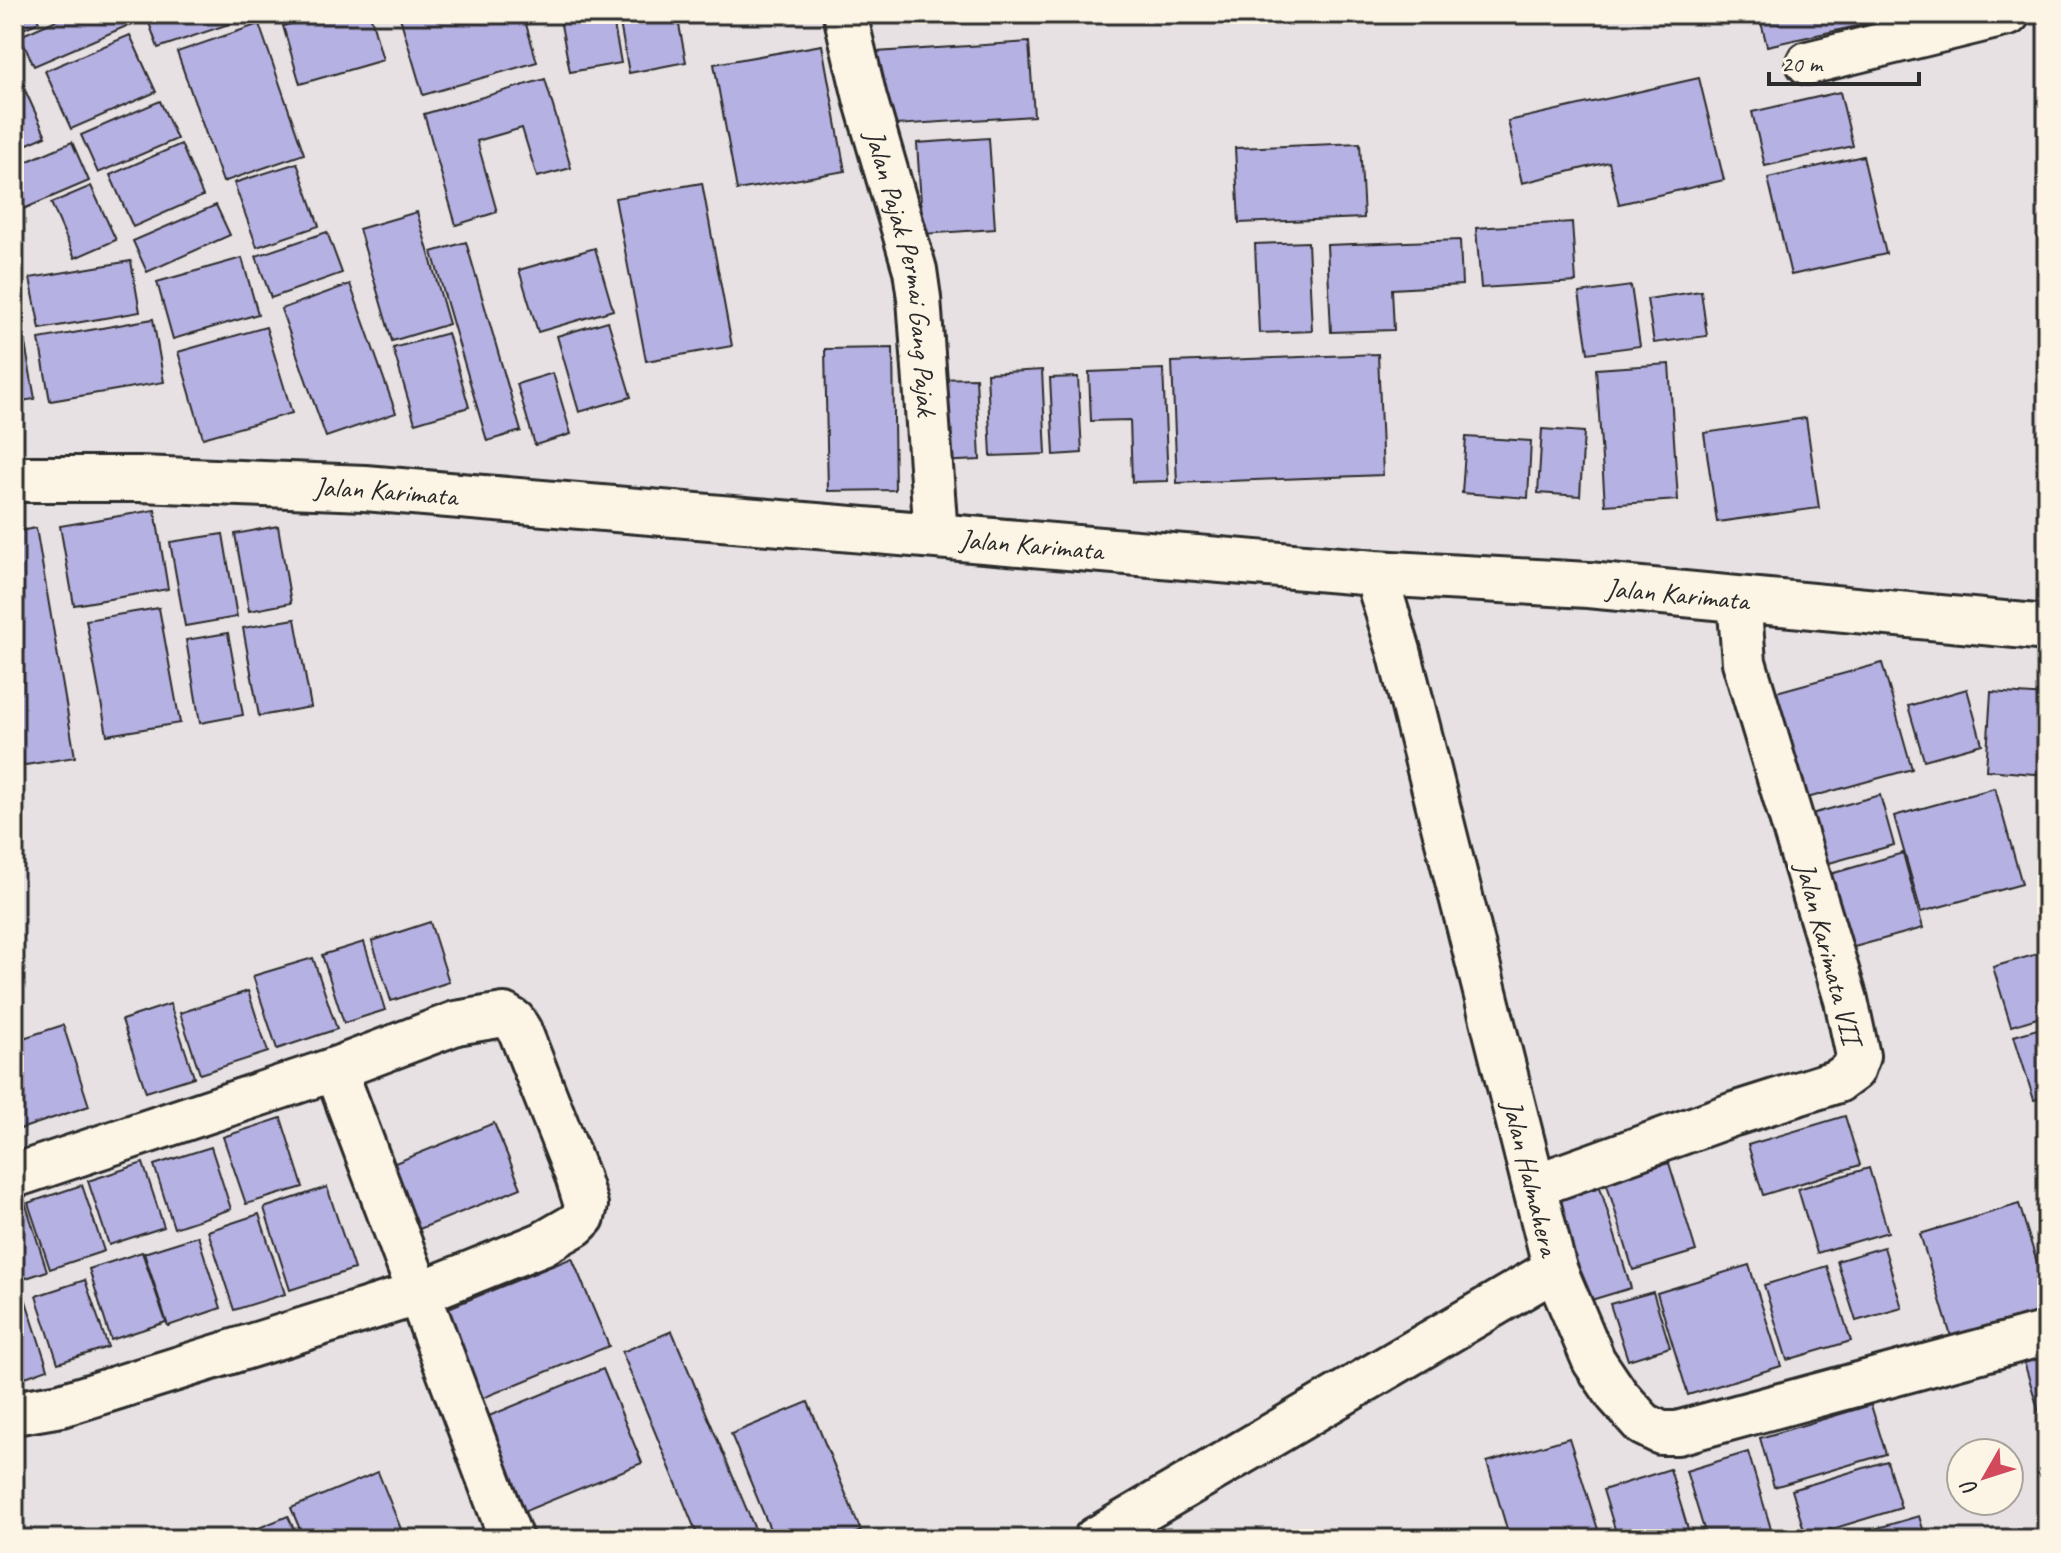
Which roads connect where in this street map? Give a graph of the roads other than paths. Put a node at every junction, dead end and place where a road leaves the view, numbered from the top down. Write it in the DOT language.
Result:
graph roads {
  1 [pos="845,14"];
  2 [pos="2008,14"];
  3 [pos="1808,63"];
  4 [pos="14,479"];
  5 [pos="936,536"];
  6 [pos="1375,573"];
  7 [pos="1739,599"];
  8 [pos="2047,628"];
  9 [pos="335,1069"];
  10 [pos="14,1176"];
  11 [pos="1534,1186"];
  12 [pos="1555,1269"];
  13 [pos="420,1293"];
  14 [pos="2047,1333"];
  15 [pos="14,1413"];
  16 [pos="511,1539"];
  17 [pos="1095,1539"];
  1 -- 5 [label="street, Jalan Pajak Permai Gang Pajak"];
  2 -- 3 [label="street"];
  4 -- 5 [label="main road, Jalan Karimata"];
  5 -- 6 [label="main road, Jalan Karimata"];
  6 -- 7 [label="main road, Jalan Karimata"];
  6 -- 11 [label="street, Jalan Halmahera"];
  7 -- 8 [label="main road, Jalan Karimata"];
  7 -- 11 [label="street, Jalan Karimata VII"];
  9 -- 10 [label="street"];
  9 -- 13 [label="street"];
  9 -- 13 [label="street"];
  11 -- 12 [label="street, Jalan Halmahera"];
  12 -- 14 [label="street"];
  12 -- 17 [label="street, Jalan Halmahera"];
  13 -- 15 [label="street"];
  13 -- 16 [label="street"];
}
